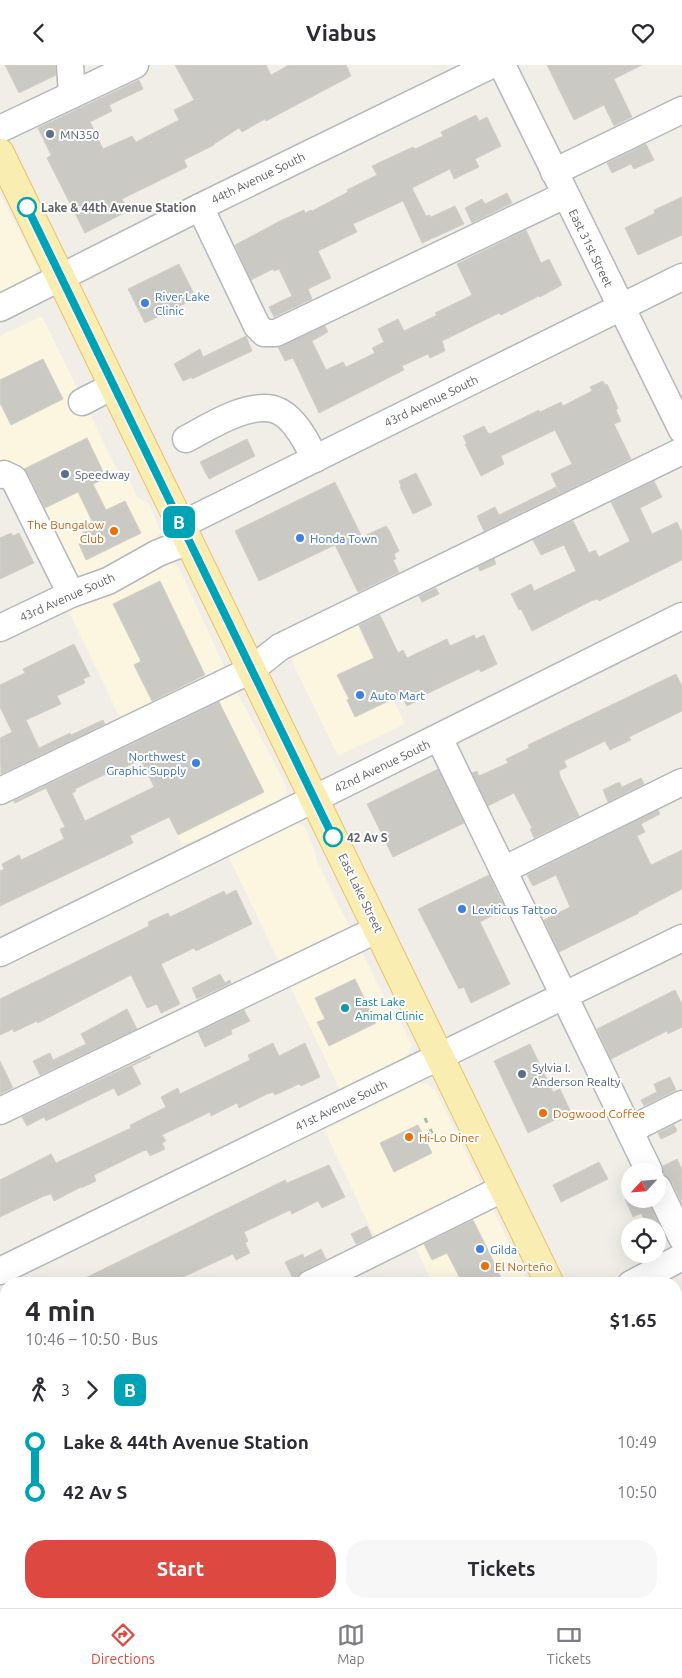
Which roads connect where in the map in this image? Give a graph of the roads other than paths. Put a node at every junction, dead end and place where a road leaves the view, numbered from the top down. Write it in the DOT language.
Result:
graph roads {
  1 [pos="70,65"];
  2 [pos="135,65"];
  3 [pos="491,65"];
  4 [pos="502,65"];
  5 [pos="72,95"];
  6 [pos="682,110"];
  7 [pos="0,129"];
  8 [pos="0,153"];
  9 [pos="560,184"];
  10 [pos="200,207"];
  11 [pos="682,277"];
  12 [pos="62,278"];
  13 [pos="621,307"];
  14 [pos="0,308"];
  15 [pos="113,386"];
  16 [pos="82,402"];
  17 [pos="682,430"];
  18 [pos="186,439"];
  19 [pos="682,451"];
  20 [pos="314,459"];
  21 [pos="0,475"];
  22 [pos="185,533"];
  23 [pos="70,594"];
  24 [pos="682,616"];
  25 [pos="0,628"];
  26 [pos="251,670"];
  27 [pos="439,738"];
  28 [pos="682,781"];
  29 [pos="0,791"];
  30 [pos="314,799"];
  31 [pos="502,870"];
  32 [pos="378,929"];
  33 [pos="682,938"];
  34 [pos="0,953"];
  35 [pos="564,996"];
  36 [pos="441,1057"];
  37 [pos="682,1104"];
  38 [pos="0,1111"];
  39 [pos="630,1130"];
  40 [pos="646,1163"];
  41 [pos="504,1188"];
  42 [pos="666,1205"];
  43 [pos="682,1238"];
  44 [pos="682,1257"];
  45 [pos="0,1271"];
  46 [pos="324,1277"];
  47 [pos="547,1277"];
  48 [pos="644,1277"];
  1 -- 5 [label="street"];
  2 -- 5 [label="street"];
  3 -- 10 [label="street, 44th Avenue South"];
  4 -- 9 [label="street, East 31st Street"];
  5 -- 7 [label="street"];
  6 -- 9 [label="street"];
  8 -- 12 [label="main road, East Lake Street"];
  9 -- 10 [label="street"];
  9 -- 13 [label="street, East 31st Street"];
  10 -- 12 [label="street, 44th Avenue South"];
  11 -- 13 [label="street, 43rd Avenue South"];
  12 -- 14 [label="street, 44th Avenue South"];
  12 -- 15 [label="main road, East Lake Street"];
  13 -- 17 [label="street, East 31st Street"];
  13 -- 20 [label="street, 43rd Avenue South"];
  15 -- 16 [label="street"];
  15 -- 22 [label="main road, East Lake Street"];
  18 -- 20 [label="street"];
  19 -- 26 [label="street"];
  20 -- 22 [label="street, 43rd Avenue South"];
  21 -- 23 [label="street"];
  22 -- 23 [label="street, 43rd Avenue South"];
  22 -- 26 [label="main road, East Lake Street"];
  23 -- 25 [label="street, 43rd Avenue South"];
  24 -- 27 [label="street, 42nd Avenue South"];
  26 -- 29 [label="street"];
  26 -- 30 [label="main road, East Lake Street"];
  27 -- 30 [label="street, 42nd Avenue South"];
  27 -- 31 [label="street"];
  28 -- 31 [label="street"];
  30 -- 32 [label="main road, East Lake Street"];
  30 -- 34 [label="street, 42nd Avenue South"];
  31 -- 35 [label="street"];
  32 -- 36 [label="main road, East Lake Street"];
  32 -- 38 [label="street"];
  33 -- 35 [label="street, 41st Avenue South"];
  35 -- 36 [label="street, 41st Avenue South"];
  35 -- 39 [label="street"];
  36 -- 41 [label="main road, East Lake Street"];
  36 -- 45 [label="street, 41st Avenue South"];
  37 -- 39 [label="street"];
  39 -- 40 [label="street"];
  41 -- 46 [label="street"];
  41 -- 47 [label="main road, East Lake Street"];
  42 -- 43 [label="street"];
  44 -- 48 [label="street"];
}
